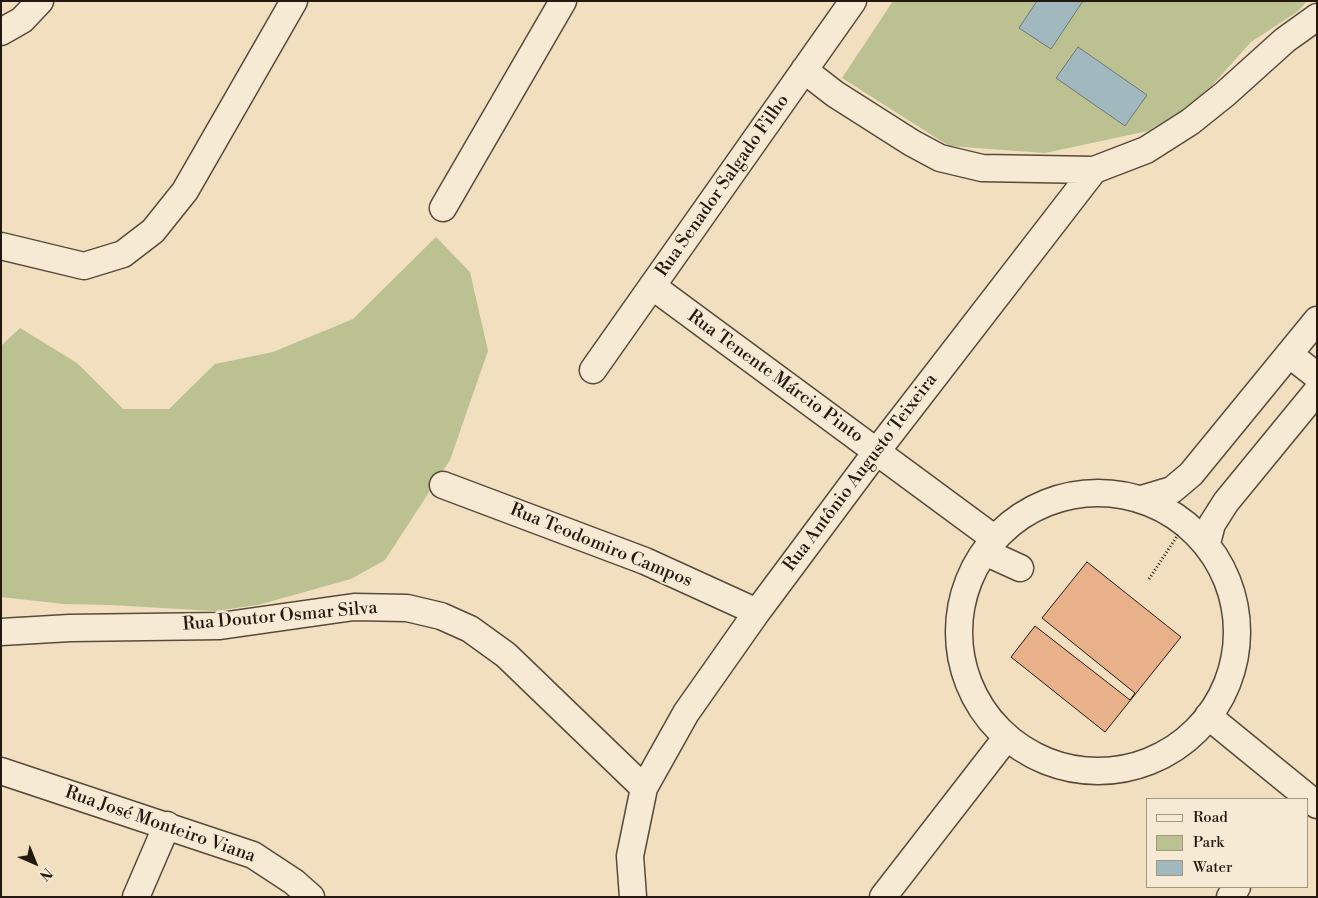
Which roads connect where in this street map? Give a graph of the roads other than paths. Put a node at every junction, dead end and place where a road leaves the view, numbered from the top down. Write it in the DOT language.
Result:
graph roads {
  1 [pos="40,1"];
  2 [pos="294,1"];
  3 [pos="563,1"];
  4 [pos="853,1"];
  5 [pos="1317,17"];
  6 [pos="1,32"];
  7 [pos="804,70"];
  8 [pos="1094,170"];
  9 [pos="443,208"];
  10 [pos="1,246"];
  11 [pos="652,286"];
  12 [pos="1317,320"];
  13 [pos="1289,354"];
  14 [pos="593,370"];
  15 [pos="1317,376"];
  16 [pos="1317,391"];
  17 [pos="877,451"];
  18 [pos="444,485"];
  19 [pos="1142,499"];
  20 [pos="1207,543"];
  21 [pos="991,546"];
  22 [pos="1020,568"];
  23 [pos="757,612"];
  24 [pos="1,632"];
  25 [pos="1208,716"];
  26 [pos="1007,737"];
  27 [pos="1,771"];
  28 [pos="644,788"];
  29 [pos="1310,795"];
  30 [pos="167,825"];
  31 [pos="136,897"];
  32 [pos="311,897"];
  33 [pos="633,897"];
  34 [pos="883,897"];
  1 -- 6 [label="street"];
  2 -- 10 [label="street"];
  3 -- 9 [label="street"];
  4 -- 7 [label="street, Rua Senador Salgado Filho"];
  5 -- 8 [label="street"];
  7 -- 8 [label="street"];
  7 -- 11 [label="street, Rua Senador Salgado Filho"];
  8 -- 17 [label="street, Rua Antônio Augusto Teixeira"];
  11 -- 14 [label="street, Rua Senador Salgado Filho"];
  11 -- 17 [label="street, Rua Tenente Márcio Pinto"];
  12 -- 13 [label="street"];
  13 -- 15 [label="street"];
  13 -- 19 [label="street"];
  16 -- 20 [label="street"];
  17 -- 21 [label="street, Rua Tenente Márcio Pinto"];
  17 -- 23 [label="street, Rua Antônio Augusto Teixeira"];
  18 -- 23 [label="street, Rua Teodomiro Campos"];
  19 -- 20 [label="street"];
  19 -- 21 [label="street"];
  20 -- 25 [label="street"];
  21 -- 22 [label="street, Rua Tenente Márcio Pinto"];
  21 -- 26 [label="street"];
  23 -- 28 [label="street, Rua Antônio Augusto Teixeira"];
  24 -- 28 [label="street, Rua Doutor Osmar Silva"];
  25 -- 26 [label="street"];
  25 -- 29 [label="street"];
  26 -- 34 [label="street"];
  27 -- 30 [label="street, Rua José Monteiro Viana"];
  28 -- 33 [label="street, Rua Antônio Augusto Teixeira"];
  30 -- 31 [label="street"];
  30 -- 32 [label="street, Rua José Monteiro Viana"];
}
